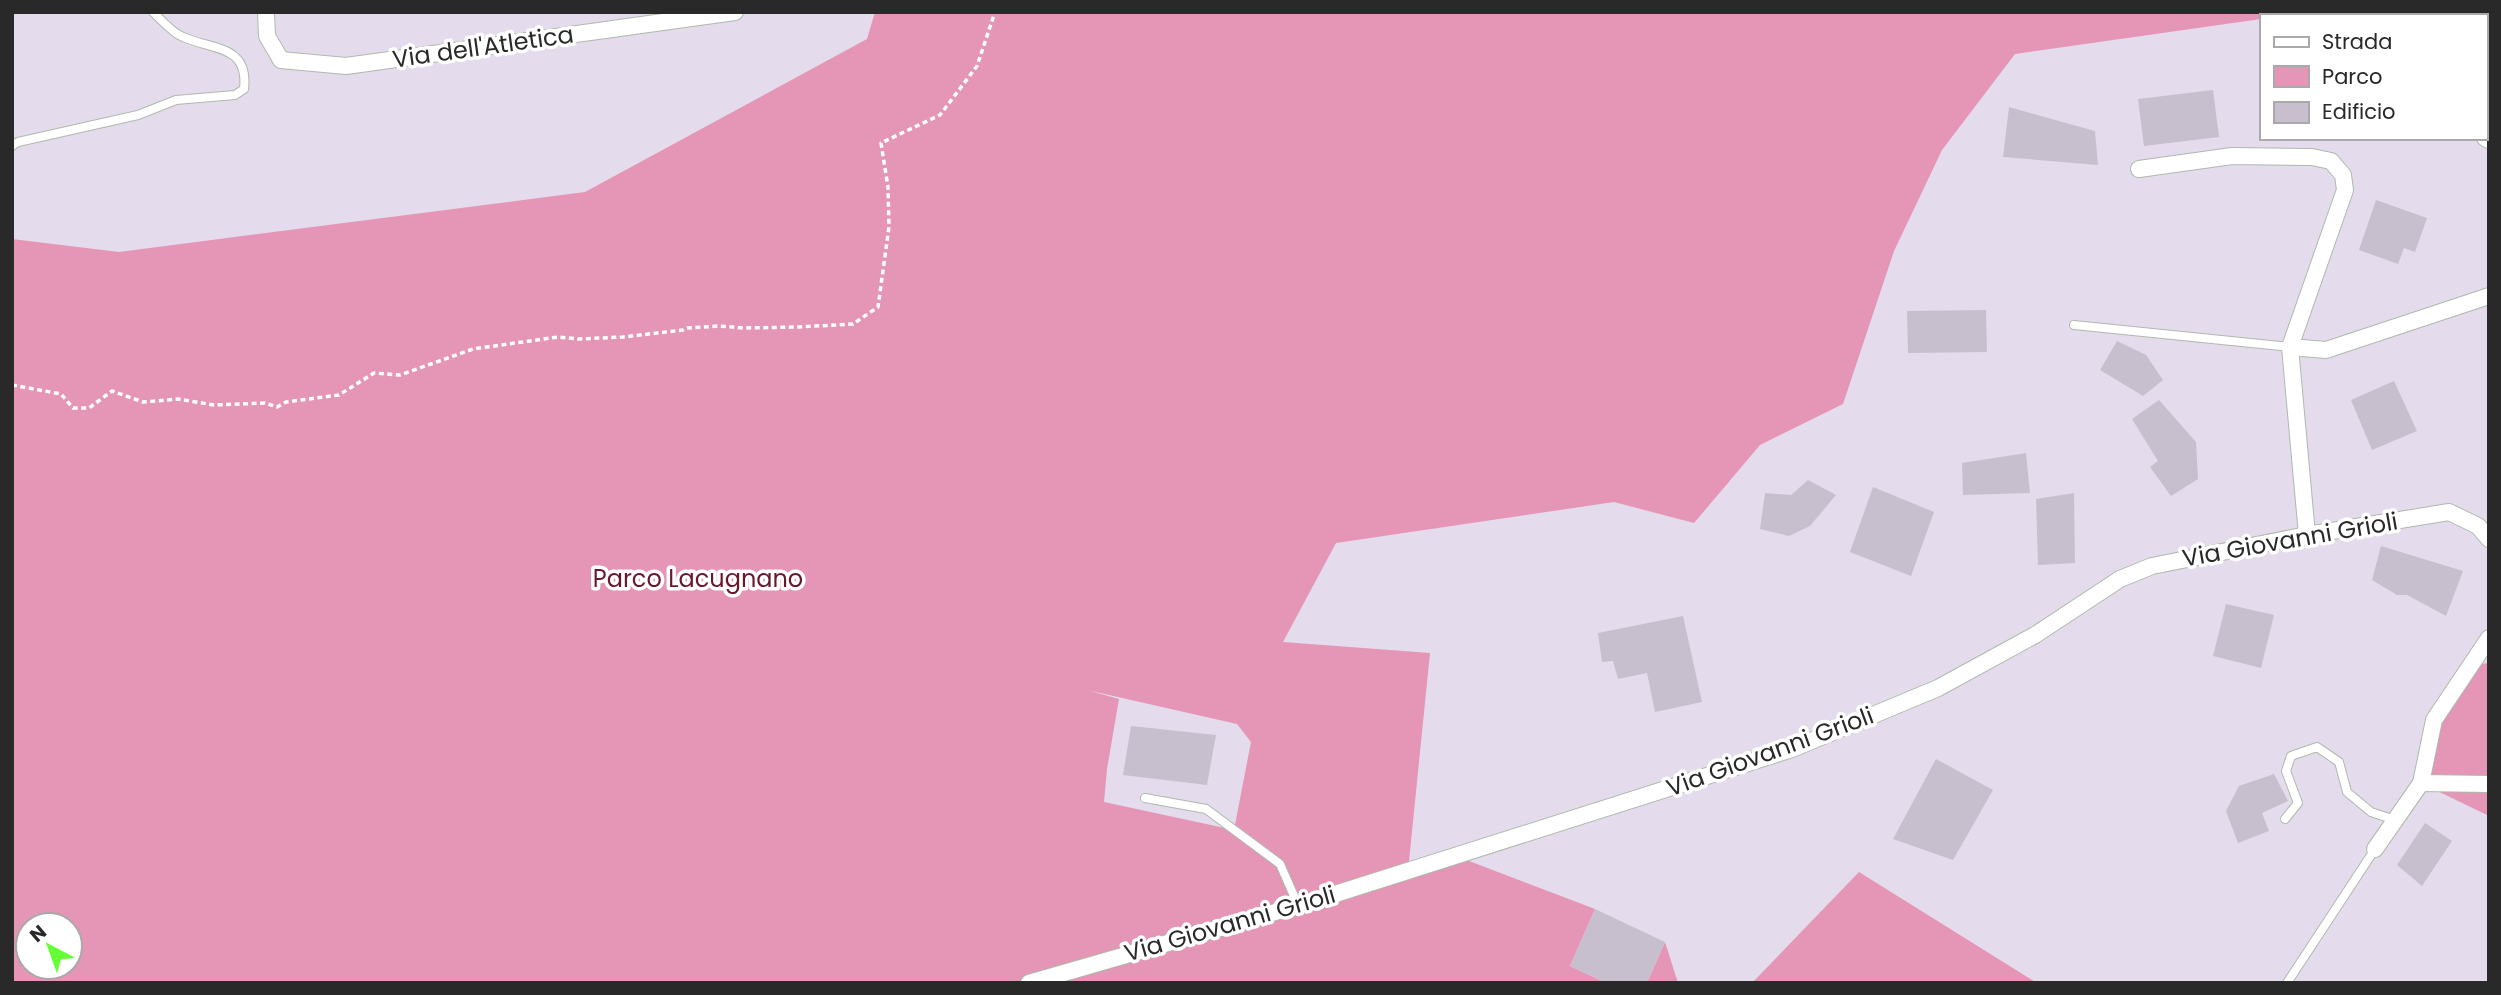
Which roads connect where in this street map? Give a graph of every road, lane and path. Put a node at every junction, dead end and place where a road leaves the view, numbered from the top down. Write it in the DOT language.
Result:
graph roads {
  1 [pos="153,12"];
  2 [pos="266,12"];
  3 [pos="735,12"];
  4 [pos="995,12"];
  5 [pos="12,146"];
  6 [pos="2139,169"];
  7 [pos="2489,296"];
  8 [pos="2074,325"];
  9 [pos="2290,347"];
  10 [pos="12,385"];
  11 [pos="2307,535"];
  12 [pos="2489,539"];
  13 [pos="2489,638"];
  14 [pos="2421,783"];
  15 [pos="2489,784"];
  16 [pos="1145,798"];
  17 [pos="2285,819"];
  18 [pos="2395,820"];
  19 [pos="2375,849"];
  20 [pos="1298,905"];
  21 [pos="1029,983"];
  22 [pos="2287,983"];
  1 -- 5 [label="lane"];
  2 -- 3 [label="street, Via dell'Atletica"];
  4 -- 10 [label="path"];
  6 -- 9 [label="street"];
  7 -- 9 [label="street"];
  8 -- 9 [label="lane"];
  9 -- 11 [label="street"];
  11 -- 12 [label="street, Via Giovanni Grioli"];
  11 -- 20 [label="street, Via Giovanni Grioli"];
  13 -- 14 [label="street"];
  14 -- 15 [label="street"];
  14 -- 18 [label="street"];
  16 -- 20 [label="lane"];
  17 -- 18 [label="lane"];
  18 -- 19 [label="street"];
  19 -- 22 [label="lane"];
  20 -- 21 [label="street, Via Giovanni Grioli"];
}
